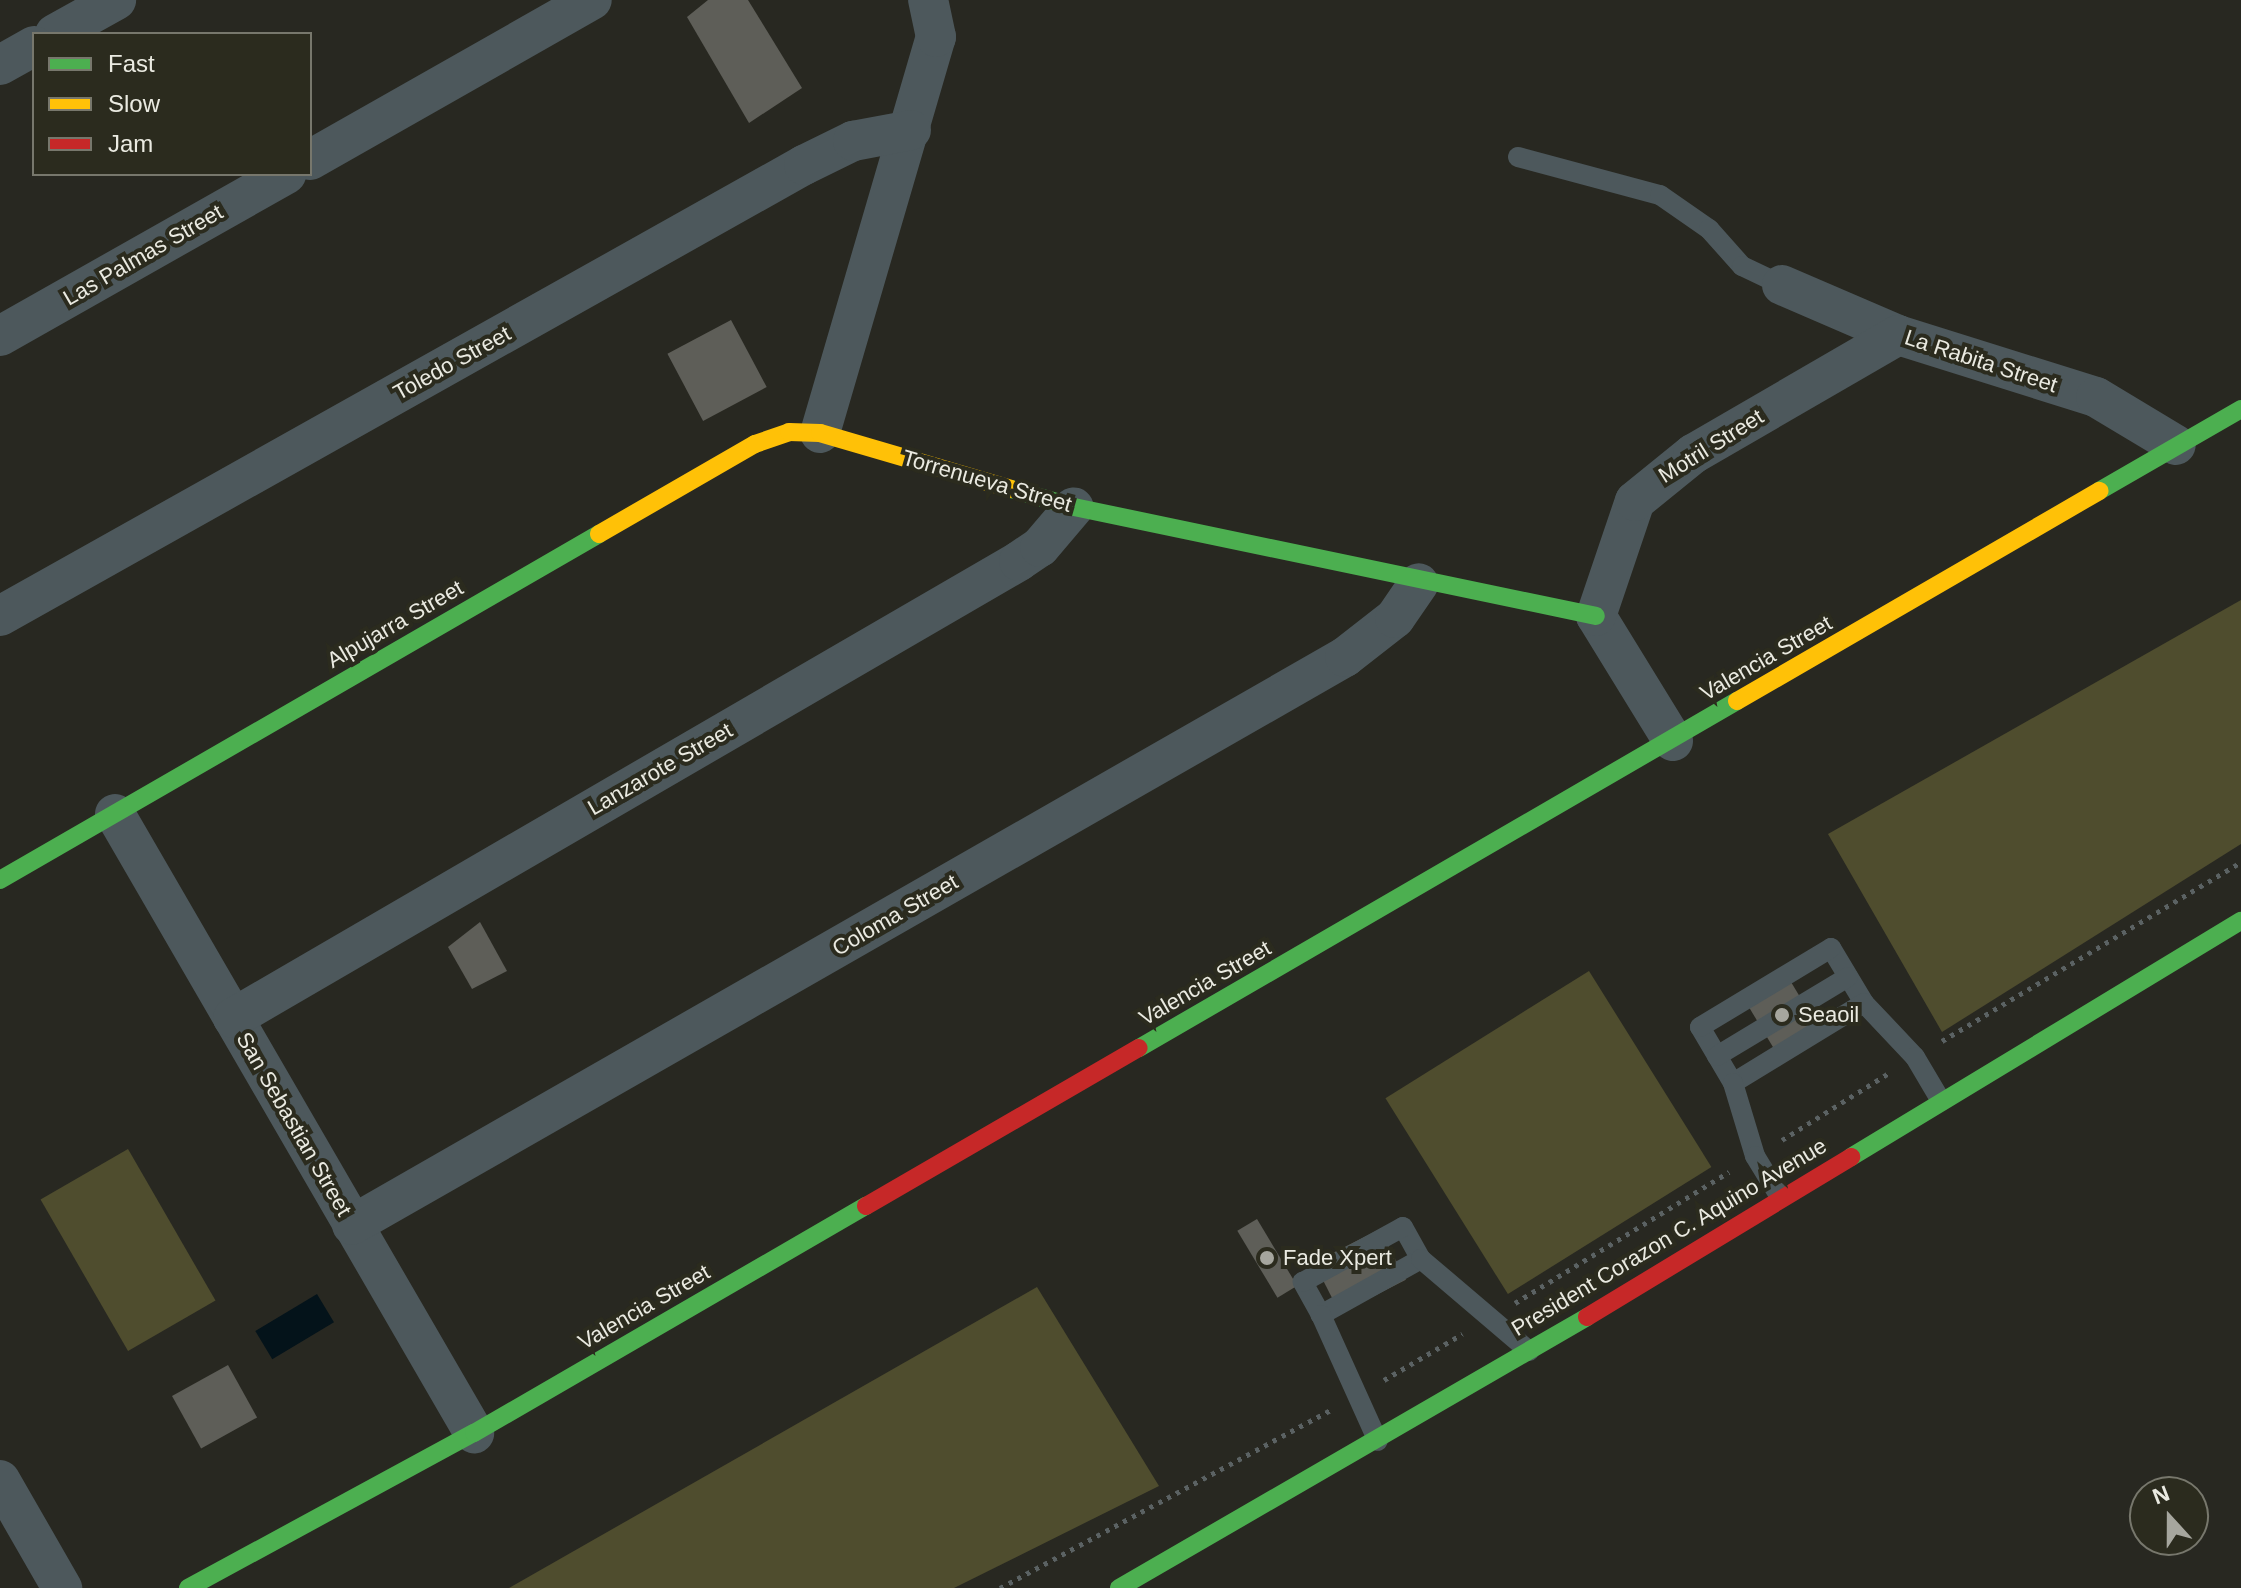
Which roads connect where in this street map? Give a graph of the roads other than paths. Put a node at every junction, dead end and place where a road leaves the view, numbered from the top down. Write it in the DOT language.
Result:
graph roads {
  1 [pos="116,0"];
  2 [pos="592,0"];
  3 [pos="928,0"];
  4 [pos="59,32"];
  5 [pos="32,47"];
  6 [pos="0,65"];
  7 [pos="911,130"];
  8 [pos="1518,157"];
  9 [pos="312,159"];
  10 [pos="282,176"];
  11 [pos="1782,285"];
  12 [pos="1898,335"];
  13 [pos="0,336"];
  14 [pos="2241,409"];
  15 [pos="820,433"];
  16 [pos="2176,445"];
  17 [pos="1074,507"];
  18 [pos="1419,583"];
  19 [pos="0,616"];
  20 [pos="1596,616"];
  21 [pos="1673,741"];
  22 [pos="115,814"];
  23 [pos="0,880"];
  24 [pos="2241,921"];
  25 [pos="1848,977"];
  26 [pos="1864,1003"];
  27 [pos="233,1018"];
  28 [pos="1717,1056"];
  29 [pos="1733,1083"];
  30 [pos="1941,1101"];
  31 [pos="1780,1197"];
  32 [pos="352,1225"];
  33 [pos="1421,1259"];
  34 [pos="1321,1315"];
  35 [pos="1529,1351"];
  36 [pos="474,1433"];
  37 [pos="1378,1441"];
  38 [pos="0,1480"];
  39 [pos="62,1588"];
  40 [pos="188,1588"];
  41 [pos="1119,1588"];
  1 -- 4 [label="street"];
  2 -- 9 [label="street"];
  3 -- 7 [label="street"];
  5 -- 6 [label="street"];
  7 -- 15 [label="street"];
  7 -- 19 [label="street, Toledo Street"];
  8 -- 11 [label="lane"];
  10 -- 13 [label="street, Las Palmas Street"];
  11 -- 12 [label="street, La Rabita Street"];
  12 -- 16 [label="street, La Rabita Street"];
  12 -- 20 [label="street, Motril Street"];
  14 -- 16 [label="street, Valencia Street"];
  15 -- 17 [label="street, Torrenueva Street"];
  15 -- 22 [label="street, Alpujarra Street"];
  16 -- 21 [label="street, Valencia Street"];
  17 -- 18 [label="street, Torrenueva Street"];
  17 -- 27 [label="street, Lanzarote Street"];
  18 -- 20 [label="street, Torrenueva Street"];
  18 -- 32 [label="street, Coloma Street"];
  20 -- 21 [label="street"];
  21 -- 36 [label="street, Valencia Street"];
  22 -- 23 [label="street, Alpujarra Street"];
  22 -- 27 [label="street, San Sebastian Street"];
  24 -- 30 [label="street, President Corazon C. Aquino Avenue"];
  25 -- 26 [label="lane"];
  25 -- 28 [label="lane"];
  25 -- 28 [label="lane"];
  26 -- 29 [label="lane"];
  26 -- 30 [label="lane"];
  27 -- 32 [label="street, San Sebastian Street"];
  28 -- 29 [label="lane"];
  29 -- 31 [label="lane"];
  30 -- 31 [label="street, President Corazon C. Aquino Avenue"];
  31 -- 35 [label="street, President Corazon C. Aquino Avenue"];
  32 -- 36 [label="street, San Sebastian Street"];
  33 -- 34 [label="lane"];
  33 -- 34 [label="lane"];
  33 -- 35 [label="lane"];
  34 -- 37 [label="lane"];
  35 -- 37 [label="street, President Corazon C. Aquino Avenue"];
  36 -- 40 [label="street, Valencia Street"];
  37 -- 41 [label="street, President Corazon C. Aquino Avenue"];
  38 -- 39 [label="street"];
}
